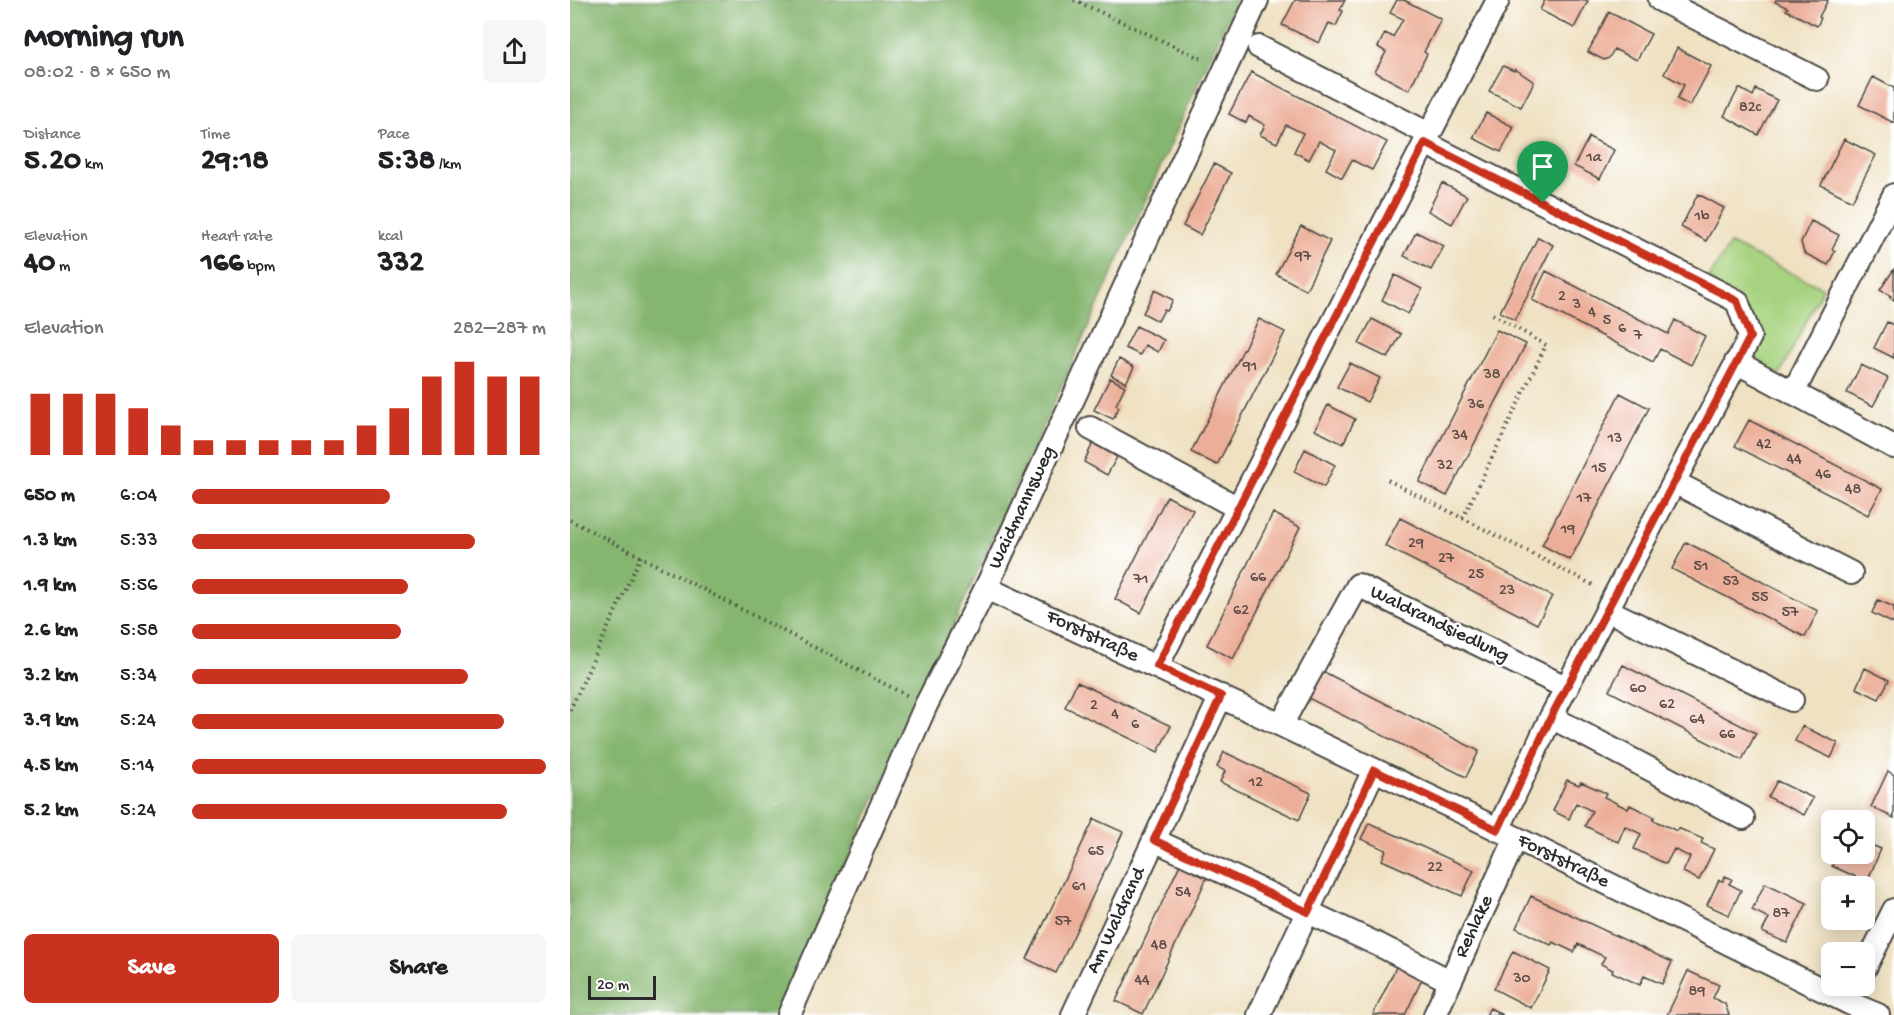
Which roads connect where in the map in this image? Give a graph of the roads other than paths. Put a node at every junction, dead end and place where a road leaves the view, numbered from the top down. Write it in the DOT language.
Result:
graph roads {
  1 [pos="1257,0"];
  2 [pos="1498,0"];
  3 [pos="1660,0"];
  4 [pos="1259,47"];
  5 [pos="1817,79"];
  6 [pos="1427,139"];
  7 [pos="1894,195"];
  8 [pos="1736,362"];
  9 [pos="1793,393"];
  10 [pos="1090,428"];
  11 [pos="1894,447"];
  12 [pos="1674,482"];
  13 [pos="1238,508"];
  14 [pos="1851,573"];
  15 [pos="986,588"];
  16 [pos="1611,603"];
  17 [pos="1157,666"];
  18 [pos="1567,688"];
  19 [pos="1221,696"];
  20 [pos="1792,700"];
  21 [pos="1551,717"];
  22 [pos="1281,725"];
  23 [pos="1374,770"];
  24 [pos="1743,818"];
  25 [pos="1507,834"];
  26 [pos="1154,840"];
  27 [pos="1894,910"];
  28 [pos="1308,912"];
  29 [pos="1875,948"];
  30 [pos="1450,981"];
  31 [pos="1850,1001"];
  32 [pos="789,1015"];
  33 [pos="1073,1015"];
  34 [pos="1259,1015"];
  35 [pos="1435,1015"];
  36 [pos="1878,1015"];
  1 -- 15 [label="street, Waidmannsweg"];
  2 -- 6 [label="street"];
  3 -- 5 [label="street"];
  4 -- 6 [label="street"];
  6 -- 8 [label="street"];
  6 -- 13 [label="street"];
  7 -- 9 [label="street"];
  8 -- 9 [label="street"];
  8 -- 12 [label="street"];
  9 -- 11 [label="street"];
  10 -- 13 [label="street"];
  12 -- 14 [label="street"];
  12 -- 16 [label="street"];
  13 -- 17 [label="street"];
  15 -- 17 [label="street, Forststraße"];
  15 -- 32 [label="street, Waidmannsweg"];
  16 -- 18 [label="street"];
  16 -- 20 [label="street"];
  17 -- 19 [label="street, Forststraße"];
  18 -- 21 [label="street"];
  18 -- 22 [label="street, Waldrandsiedlung"];
  19 -- 22 [label="street, Forststraße"];
  19 -- 26 [label="street, Am Waldrand"];
  21 -- 24 [label="street"];
  21 -- 25 [label="street"];
  22 -- 23 [label="street, Forststraße"];
  23 -- 25 [label="street, Forststraße"];
  23 -- 28 [label="street"];
  25 -- 30 [label="street, Rehlake"];
  25 -- 31 [label="street, Forststraße"];
  26 -- 28 [label="street"];
  26 -- 33 [label="street, Am Waldrand"];
  27 -- 29 [label="street"];
  28 -- 30 [label="street"];
  28 -- 34 [label="street"];
  30 -- 35 [label="street, Rehlake"];
  31 -- 36 [label="street, Forststraße"];
}
